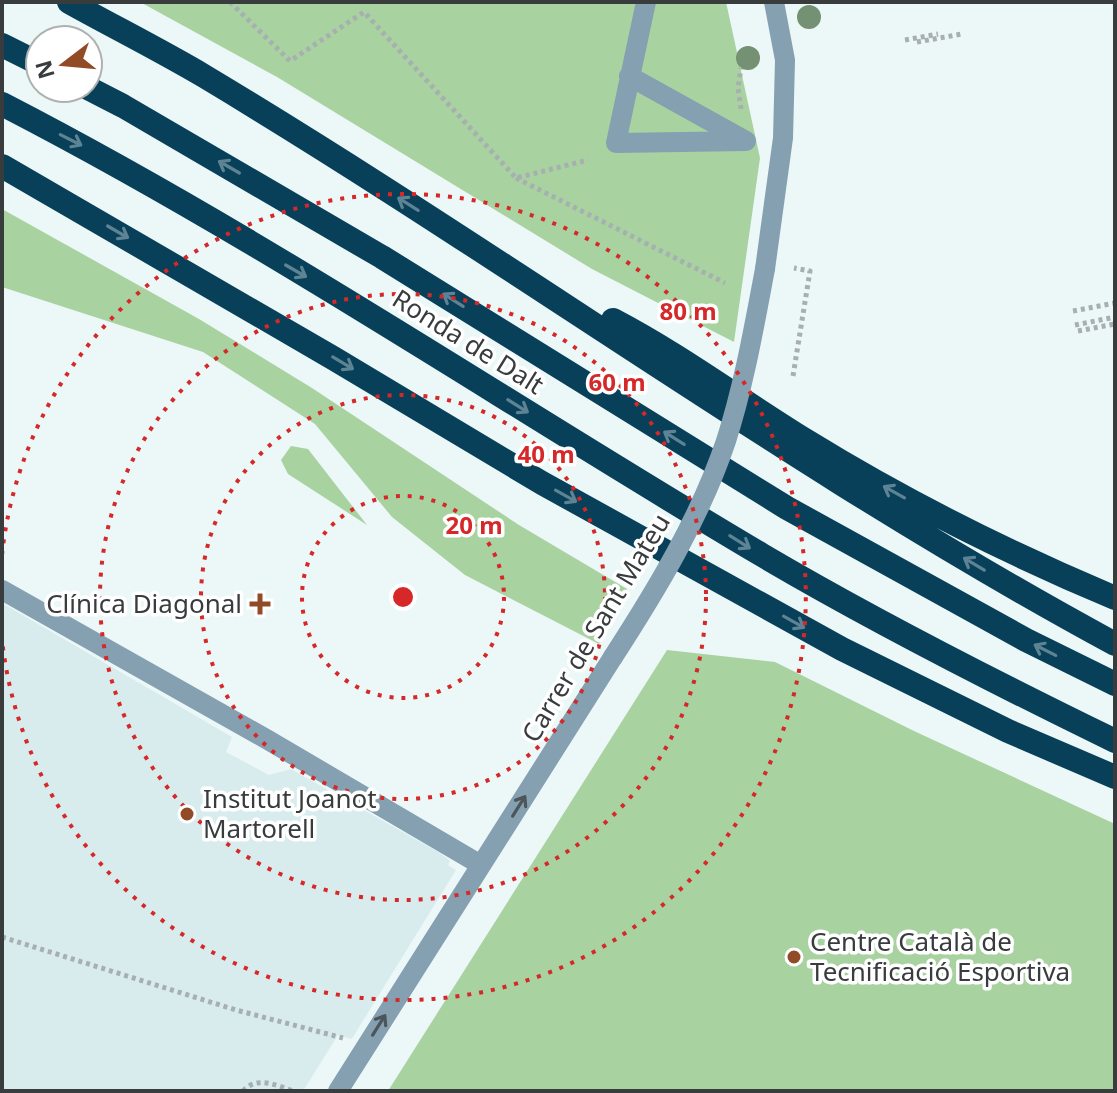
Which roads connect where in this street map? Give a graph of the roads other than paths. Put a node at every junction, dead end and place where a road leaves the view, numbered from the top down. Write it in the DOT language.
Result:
graph roads {
  1 [pos="69,2"];
  2 [pos="646,2"];
  3 [pos="774,2"];
  4 [pos="2,45"];
  5 [pos="24,56"];
  6 [pos="629,76"];
  7 [pos="104,96"];
  8 [pos="2,104"];
  9 [pos="2,166"];
  10 [pos="497,260"];
  11 [pos="2,590"];
  12 [pos="1115,598"];
  13 [pos="1115,644"];
  14 [pos="1115,684"];
  15 [pos="1115,741"];
  16 [pos="1115,777"];
  17 [pos="481,865"];
  18 [pos="338,1091"];
  10 -- 1 [label="highway, one-way"];
  2 -- 6 [label="street"];
  17 -- 3 [label="street, Carrer de Sant Mateu, one-way, bridge"];
  4 -- 5 [label="highway"];
  6 -- 6 [label="street"];
  14 -- 7 [label="highway, Ronda de Dalt, one-way"];
  8 -- 15 [label="highway, Ronda de Dalt, one-way"];
  9 -- 16 [label="highway, one-way"];
  12 -- 10 [label="highway, one-way"];
  13 -- 10 [label="highway, one-way"];
  11 -- 17 [label="street"];
  18 -- 17 [label="street, Carrer de Sant Mateu, one-way"];
}
